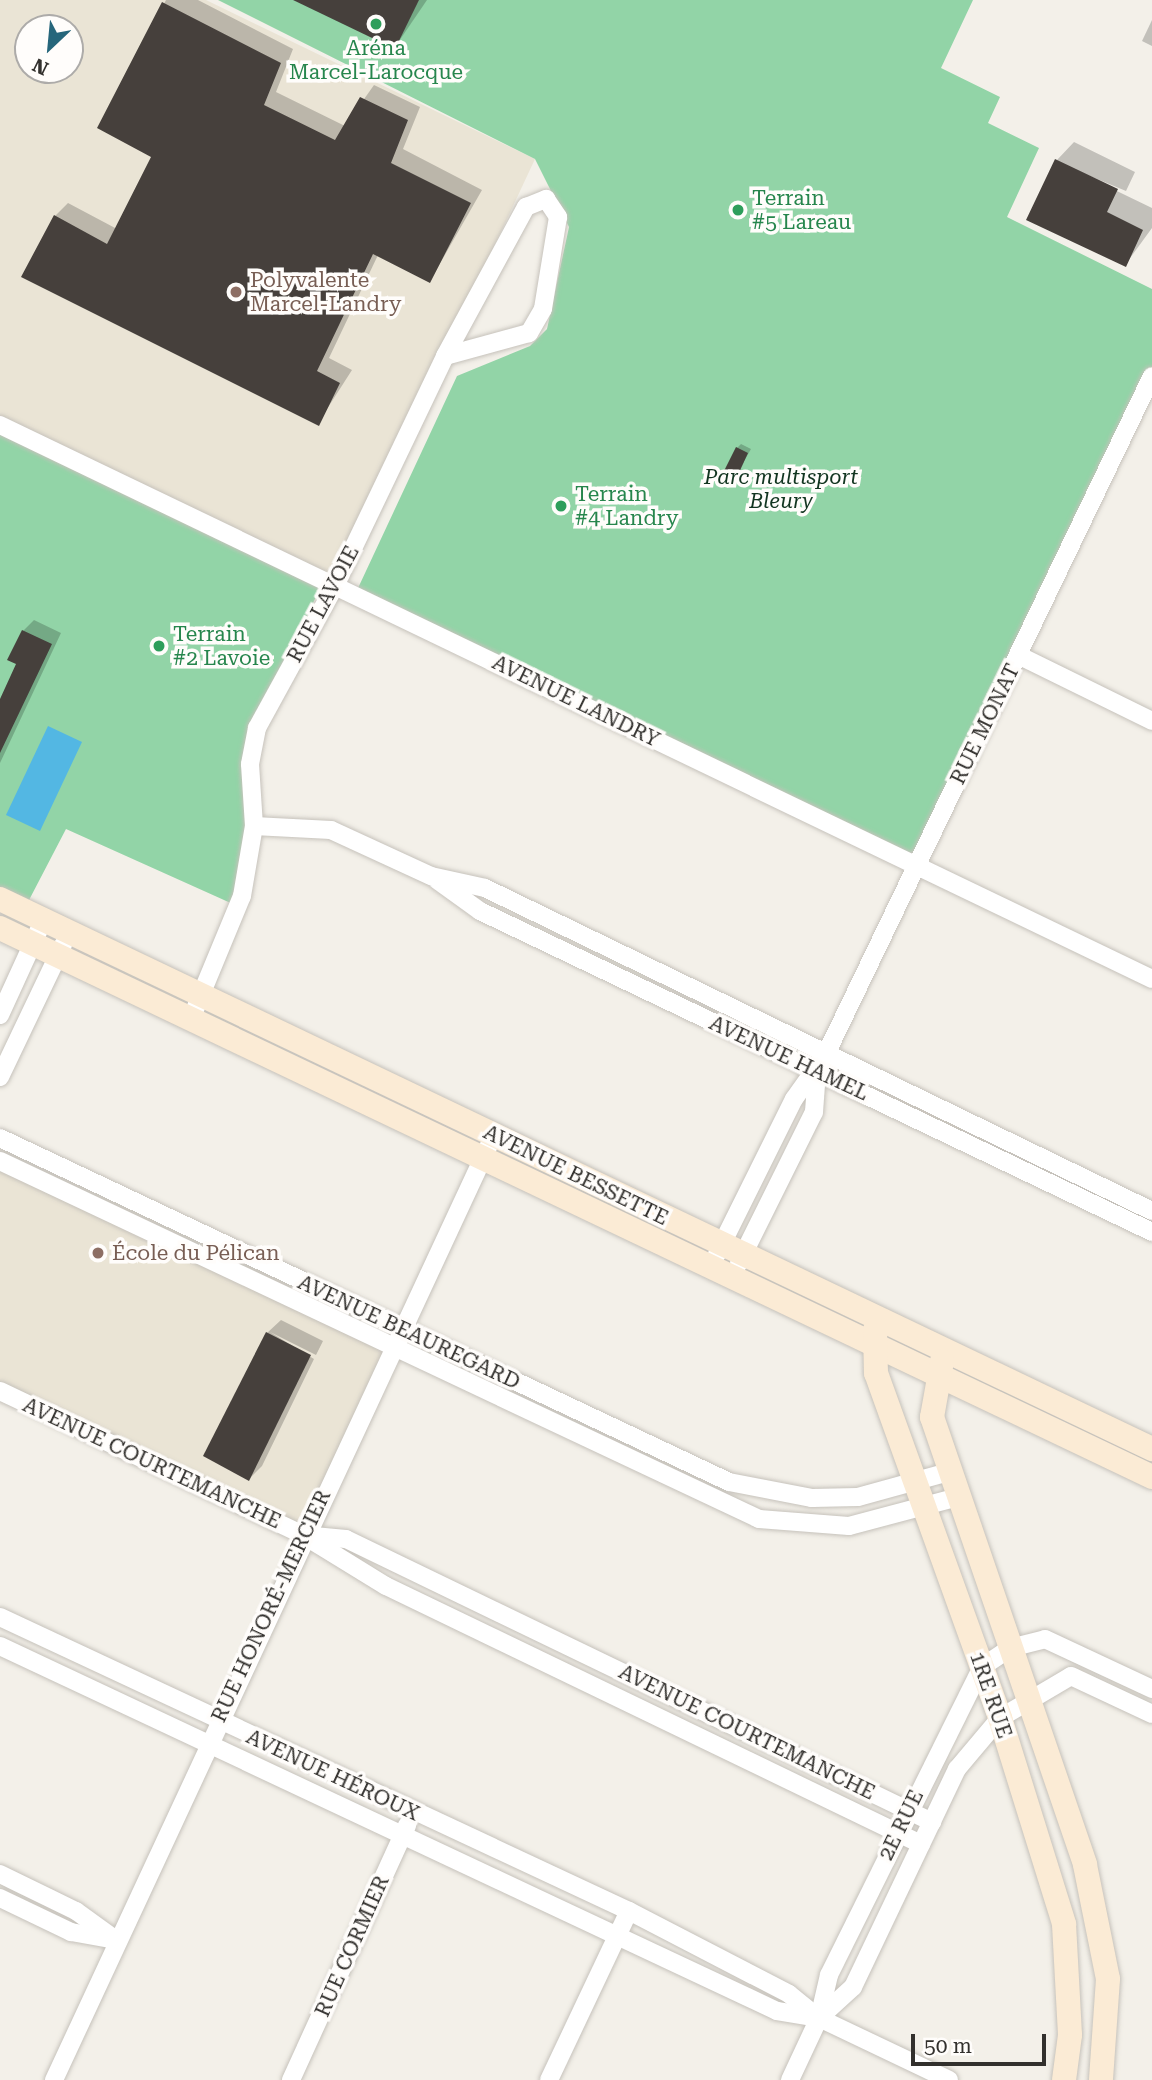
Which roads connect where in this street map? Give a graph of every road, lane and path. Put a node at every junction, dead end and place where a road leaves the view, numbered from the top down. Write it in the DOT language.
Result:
graph roads {
  1 [pos="445,356"];
  2 [pos="1152,376"];
  3 [pos="0,425"];
  4 [pos="336,584"];
  5 [pos="1018,654"];
  6 [pos="1152,721"];
  7 [pos="254,826"];
  8 [pos="917,866"];
  9 [pos="431,876"];
  10 [pos="0,899"];
  11 [pos="44,919"];
  12 [pos="0,928"];
  13 [pos="70,931"];
  14 [pos="33,944"];
  15 [pos="58,956"];
  16 [pos="1152,979"];
  17 [pos="201,995"];
  18 [pos="0,1015"];
  19 [pos="191,1019"];
  20 [pos="826,1054"];
  21 [pos="817,1071"];
  22 [pos="0,1077"];
  23 [pos="494,1135"];
  24 [pos="0,1139"];
  25 [pos="483,1158"];
  26 [pos="0,1161"];
  27 [pos="1152,1211"];
  28 [pos="1152,1232"];
  29 [pos="727,1261"];
  30 [pos="877,1319"];
  31 [pos="402,1329"];
  32 [pos="873,1344"];
  33 [pos="391,1350"];
  34 [pos="945,1352"];
  35 [pos="939,1376"];
  36 [pos="0,1391"];
  37 [pos="1152,1450"];
  38 [pos="667,1453"];
  39 [pos="656,1471"];
  40 [pos="949,1472"];
  41 [pos="1152,1477"];
  42 [pos="913,1483"];
  43 [pos="958,1497"];
  44 [pos="924,1510"];
  45 [pos="303,1535"];
  46 [pos="0,1617"];
  47 [pos="0,1646"];
  48 [pos="1010,1648"];
  49 [pos="599,1661"];
  50 [pos="982,1667"];
  51 [pos="589,1684"];
  52 [pos="1152,1689"];
  53 [pos="1028,1700"];
  54 [pos="1152,1714"];
  55 [pos="1000,1718"];
  56 [pos="217,1720"];
  57 [pos="207,1742"];
  58 [pos="908,1810"];
  59 [pos="414,1812"];
  60 [pos="932,1822"];
  61 [pos="897,1832"];
  62 [pos="403,1834"];
  63 [pos="921,1844"];
  64 [pos="516,1859"];
  65 [pos="0,1874"];
  66 [pos="506,1883"];
  67 [pos="0,1898"];
  68 [pos="629,1911"];
  69 [pos="617,1935"];
  70 [pos="116,1940"];
  71 [pos="819,2018"];
  72 [pos="54,2080"];
  73 [pos="291,2080"];
  74 [pos="549,2080"];
  75 [pos="790,2080"];
  76 [pos="949,2080"];
  77 [pos="1064,2080"];
  78 [pos="1101,2080"];
  1 -- 1 [label="street, RUE LAVOIE"];
  1 -- 4 [label="street, RUE LAVOIE"];
  2 -- 5 [label="street, RUE MONAT"];
  3 -- 4 [label="street, AVENUE LANDRY"];
  4 -- 7 [label="street, RUE LAVOIE"];
  4 -- 8 [label="street, AVENUE LANDRY"];
  5 -- 6 [label="street"];
  5 -- 8 [label="street, RUE MONAT"];
  7 -- 9 [label="street, AVENUE HAMEL"];
  7 -- 17 [label="street, RUE LAVOIE"];
  8 -- 16 [label="street, AVENUE LANDRY"];
  8 -- 20 [label="street, RUE MONAT"];
  9 -- 20 [label="street, AVENUE HAMEL"];
  9 -- 21 [label="street, AVENUE HAMEL"];
  10 -- 11 [label="street, AVENUE BESSETTE"];
  11 -- 13 [label="street, AVENUE BESSETTE"];
  11 -- 14 [label="street"];
  12 -- 14 [label="street, AVENUE BESSETTE"];
  13 -- 15 [label="street"];
  13 -- 17 [label="street, AVENUE BESSETTE"];
  14 -- 15 [label="street, AVENUE BESSETTE"];
  14 -- 18 [label="street"];
  15 -- 19 [label="street, AVENUE BESSETTE"];
  15 -- 22 [label="street"];
  17 -- 19 [label="street, RUE LAVOIE"];
  17 -- 23 [label="street, AVENUE BESSETTE"];
  19 -- 25 [label="street, AVENUE BESSETTE"];
  20 -- 21 [label="street, RUE MONAT"];
  20 -- 27 [label="street, AVENUE HAMEL"];
  21 -- 28 [label="street, AVENUE HAMEL"];
  21 -- 29 [label="street, RUE MONAT"];
  23 -- 25 [label="street, RUE HONORÉ-MERCIER"];
  23 -- 29 [label="street, AVENUE BESSETTE"];
  24 -- 31 [label="street, AVENUE BEAUREGARD"];
  25 -- 29 [label="street, AVENUE BESSETTE"];
  25 -- 31 [label="street, RUE HONORÉ-MERCIER"];
  26 -- 33 [label="street, AVENUE BEAUREGARD"];
  29 -- 30 [label="street, AVENUE BESSETTE"];
  29 -- 32 [label="street, AVENUE BESSETTE"];
  30 -- 32 [label="street, 1RE RUE"];
  30 -- 34 [label="street, AVENUE BESSETTE"];
  31 -- 33 [label="street, RUE HONORÉ-MERCIER"];
  31 -- 38 [label="street, AVENUE BEAUREGARD"];
  32 -- 35 [label="street, AVENUE BESSETTE"];
  32 -- 42 [label="street, 1RE RUE"];
  33 -- 39 [label="street, AVENUE BEAUREGARD"];
  33 -- 45 [label="street, RUE HONORÉ-MERCIER"];
  34 -- 35 [label="street, 1RE RUE"];
  34 -- 37 [label="street, AVENUE BESSETTE"];
  35 -- 40 [label="street, 1RE RUE"];
  35 -- 41 [label="street, AVENUE BESSETTE"];
  36 -- 45 [label="street, AVENUE COURTEMANCHE"];
  38 -- 39 [label="street"];
  38 -- 42 [label="street, AVENUE BEAUREGARD"];
  39 -- 44 [label="street, AVENUE BEAUREGARD"];
  40 -- 42 [label="street, AVENUE BEAUREGARD"];
  40 -- 43 [label="street, 1RE RUE"];
  42 -- 44 [label="street, 1RE RUE"];
  43 -- 44 [label="street, AVENUE BEAUREGARD"];
  43 -- 48 [label="street, 1RE RUE"];
  44 -- 50 [label="street, 1RE RUE"];
  45 -- 49 [label="street, AVENUE COURTEMANCHE"];
  45 -- 51 [label="street, AVENUE COURTEMANCHE"];
  45 -- 56 [label="street, RUE HONORÉ-MERCIER"];
  46 -- 56 [label="street, AVENUE HÉROUX"];
  47 -- 57 [label="street, AVENUE HÉROUX"];
  48 -- 50 [label="street, 2E RUE"];
  48 -- 52 [label="street, 2E RUE"];
  48 -- 53 [label="street, 1RE RUE"];
  49 -- 51 [label="street, AVENUE COURTEMANCHE"];
  49 -- 58 [label="street, AVENUE COURTEMANCHE"];
  50 -- 55 [label="street, 1RE RUE"];
  50 -- 58 [label="street, 2E RUE"];
  51 -- 61 [label="street, AVENUE COURTEMANCHE"];
  53 -- 54 [label="street, 2E RUE"];
  53 -- 55 [label="street, 2E RUE"];
  53 -- 78 [label="street, 1RE RUE"];
  55 -- 60 [label="street, 2E RUE"];
  55 -- 77 [label="street, 1RE RUE"];
  56 -- 57 [label="street, RUE HONORÉ-MERCIER"];
  56 -- 59 [label="street, AVENUE HÉROUX"];
  57 -- 62 [label="street, AVENUE HÉROUX"];
  57 -- 70 [label="street, RUE HONORÉ-MERCIER"];
  58 -- 60 [label="street, AVENUE COURTEMANCHE"];
  58 -- 61 [label="street, 2E RUE"];
  59 -- 62 [label="street, RUE CORMIER"];
  59 -- 64 [label="street, AVENUE HÉROUX"];
  60 -- 63 [label="street, 2E RUE"];
  61 -- 63 [label="street, AVENUE COURTEMANCHE"];
  61 -- 71 [label="street, 2E RUE"];
  62 -- 66 [label="street, AVENUE HÉROUX"];
  62 -- 73 [label="street, RUE CORMIER"];
  63 -- 71 [label="street, 2E RUE"];
  64 -- 66 [label="street"];
  64 -- 68 [label="street, AVENUE HÉROUX"];
  65 -- 70 [label="street"];
  66 -- 69 [label="street, AVENUE HÉROUX"];
  67 -- 70 [label="street"];
  68 -- 69 [label="street"];
  68 -- 71 [label="street, AVENUE HÉROUX"];
  69 -- 71 [label="street, AVENUE HÉROUX"];
  69 -- 74 [label="street"];
  70 -- 72 [label="street, RUE HONORÉ-MERCIER"];
  71 -- 75 [label="street, 2E RUE"];
  71 -- 76 [label="street, AVENUE HÉROUX"];
}
